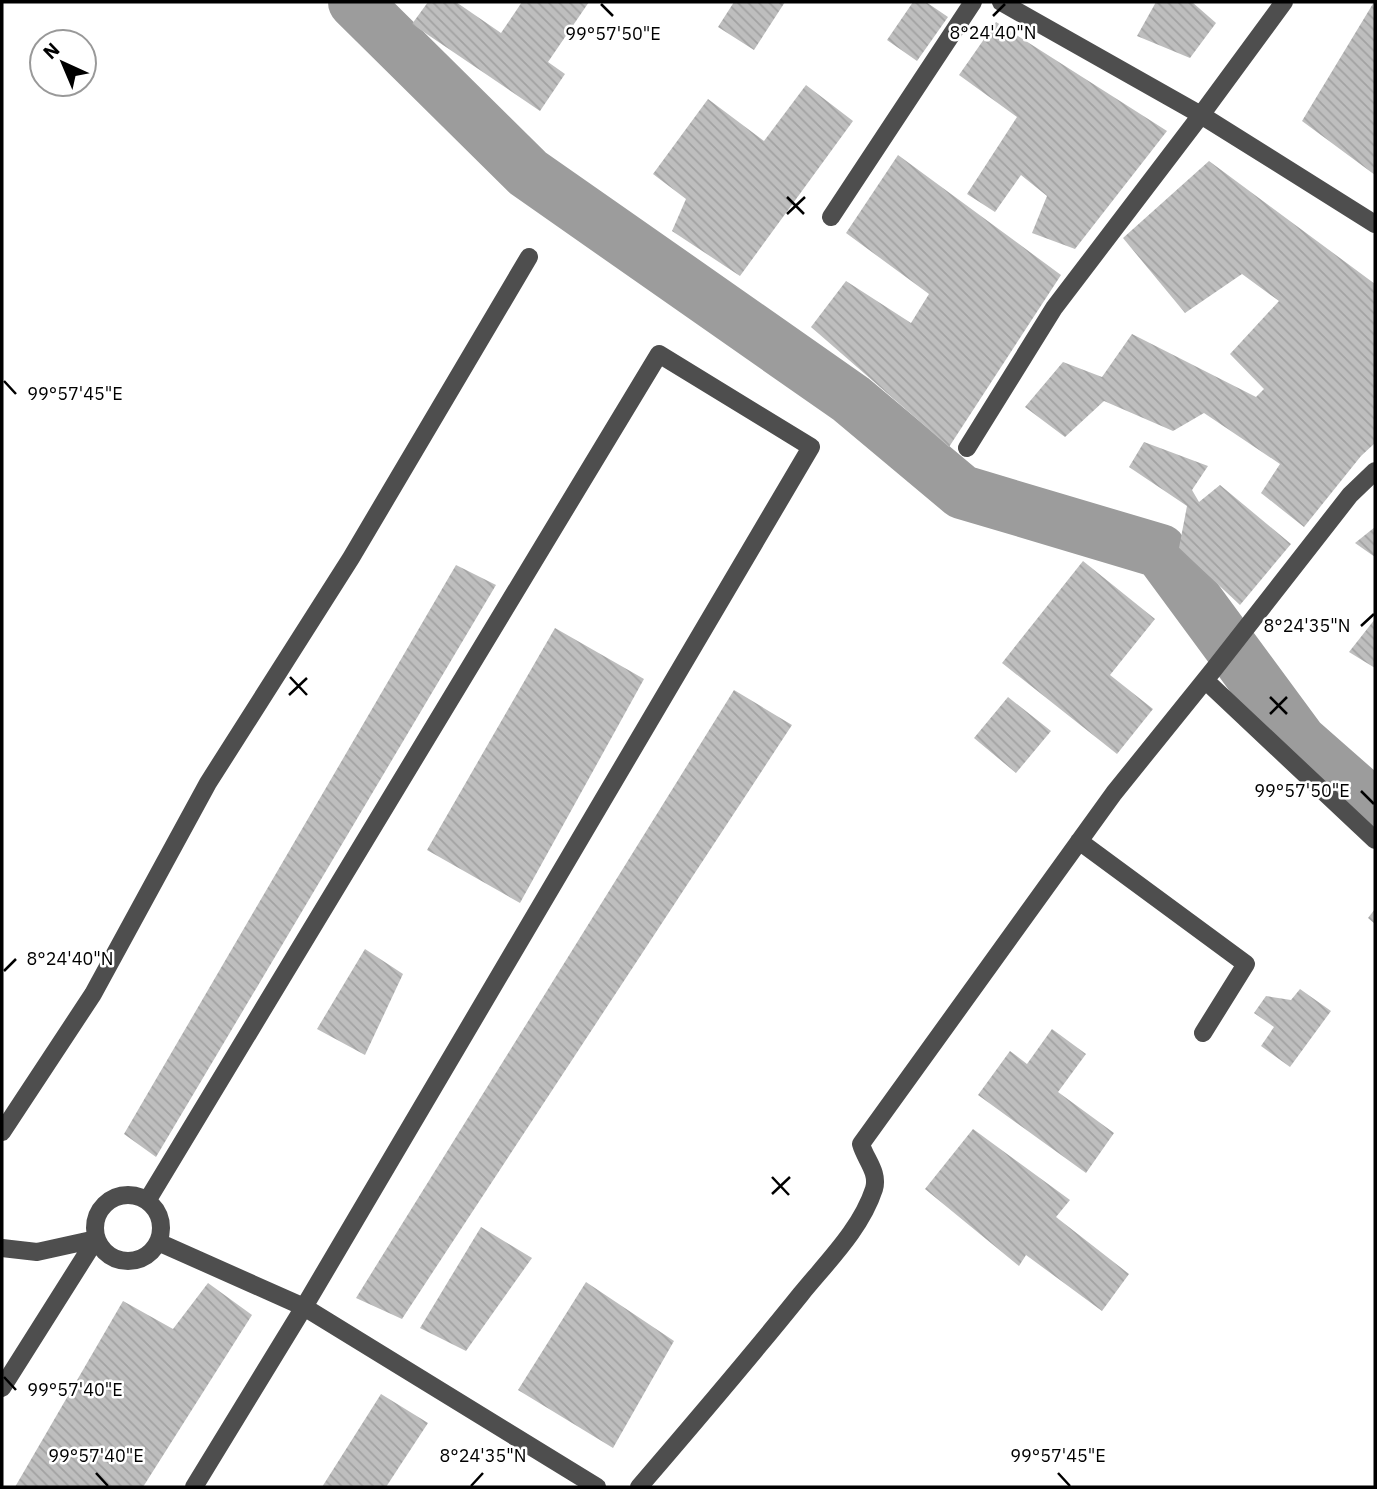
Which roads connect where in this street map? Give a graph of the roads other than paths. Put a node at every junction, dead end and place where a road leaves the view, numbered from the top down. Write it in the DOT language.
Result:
graph roads {
  1 [pos="973,2"];
  2 [pos="1001,2"];
  3 [pos="1284,2"];
  4 [pos="1201,115"];
  5 [pos="831,217"];
  6 [pos="1375,224"];
  7 [pos="529,257"];
  8 [pos="967,448"];
  9 [pos="1375,471"];
  10 [pos="1210,675"];
  11 [pos="1375,839"];
  12 [pos="1079,841"];
  13 [pos="1203,1033"];
  14 [pos="2,1132"];
  15 [pos="147,1201"];
  16 [pos="96,1239"];
  17 [pos="158,1242"];
  18 [pos="2,1248"];
  19 [pos="304,1307"];
  20 [pos="2,1388"];
  21 [pos="194,1487"];
  22 [pos="597,1487"];
  23 [pos="639,1487"];
  1 -- 5 [label="street"];
  2 -- 4 [label="street"];
  3 -- 4 [label="street"];
  4 -- 6 [label="street"];
  4 -- 8 [label="street"];
  7 -- 14 [label="street"];
  9 -- 10 [label="street"];
  10 -- 11 [label="street"];
  10 -- 12 [label="street"];
  12 -- 13 [label="street"];
  12 -- 23 [label="street"];
  15 -- 16 [label="street"];
  15 -- 17 [label="street"];
  15 -- 19 [label="street"];
  16 -- 17 [label="street"];
  16 -- 18 [label="street"];
  16 -- 20 [label="street"];
  17 -- 19 [label="street"];
  19 -- 21 [label="street"];
  19 -- 22 [label="street"];
}
